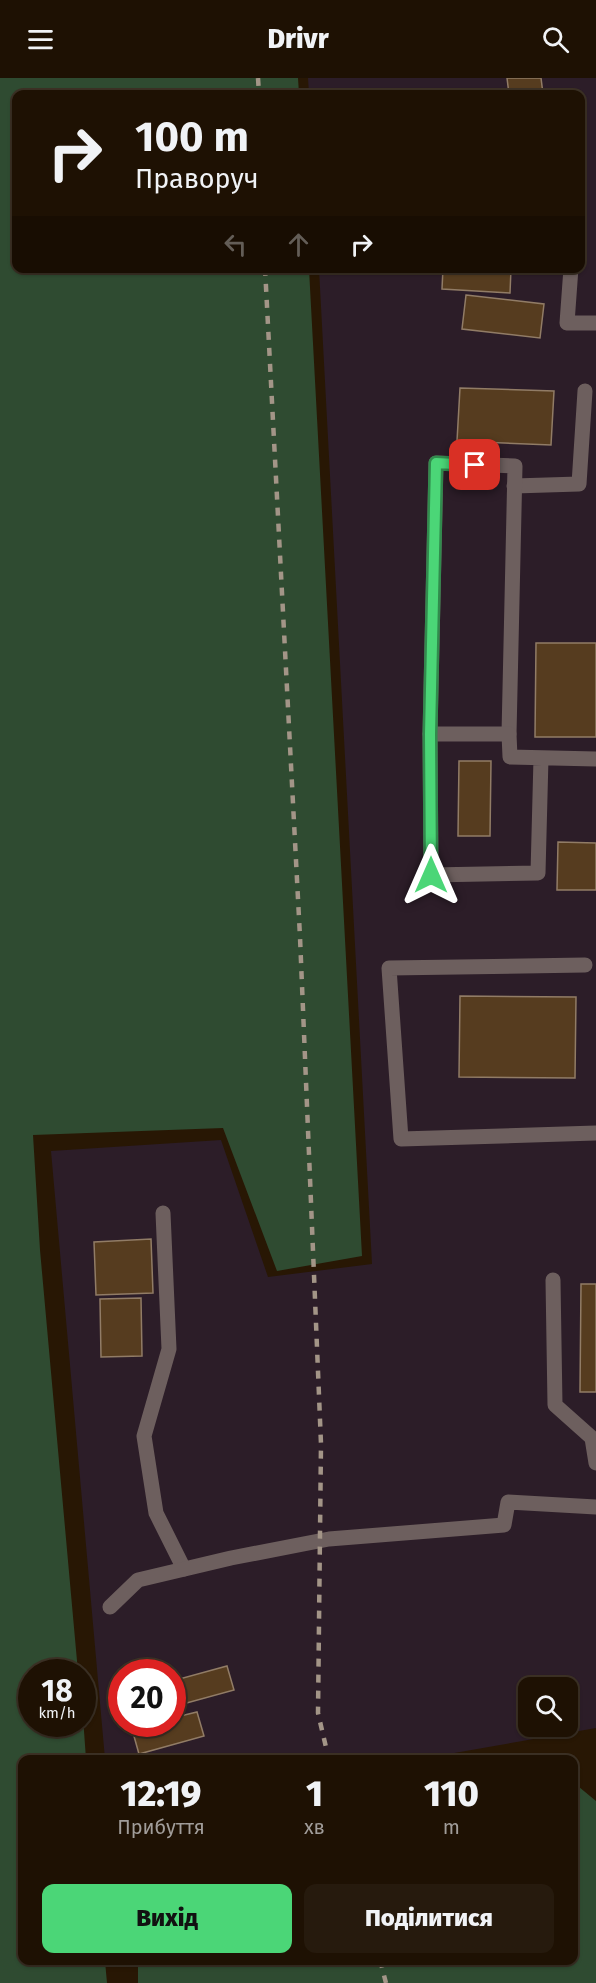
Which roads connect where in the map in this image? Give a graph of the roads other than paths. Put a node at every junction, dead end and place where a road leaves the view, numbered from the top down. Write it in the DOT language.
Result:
graph roads {
  1 [pos="571,273"];
  2 [pos="596,323"];
  3 [pos="585,391"];
  4 [pos="514,486"];
  5 [pos="430,734"];
  6 [pos="509,734"];
  7 [pos="541,758"];
  8 [pos="596,759"];
  9 [pos="585,965"];
  10 [pos="596,1133"];
  11 [pos="163,1213"];
  12 [pos="553,1280"];
  13 [pos="596,1463"];
  14 [pos="596,1507"];
  15 [pos="184,1569"];
  16 [pos="111,1607"];
  1 -- 2 [label="lane"];
  3 -- 4 [label="lane"];
  4 -- 5 [label="lane"];
  4 -- 6 [label="lane"];
  5 -- 6 [label="lane"];
  5 -- 7 [label="lane"];
  6 -- 7 [label="lane"];
  7 -- 8 [label="lane"];
  9 -- 10 [label="lane"];
  11 -- 15 [label="lane"];
  12 -- 13 [label="lane"];
  14 -- 15 [label="lane"];
  15 -- 16 [label="lane"];
}
